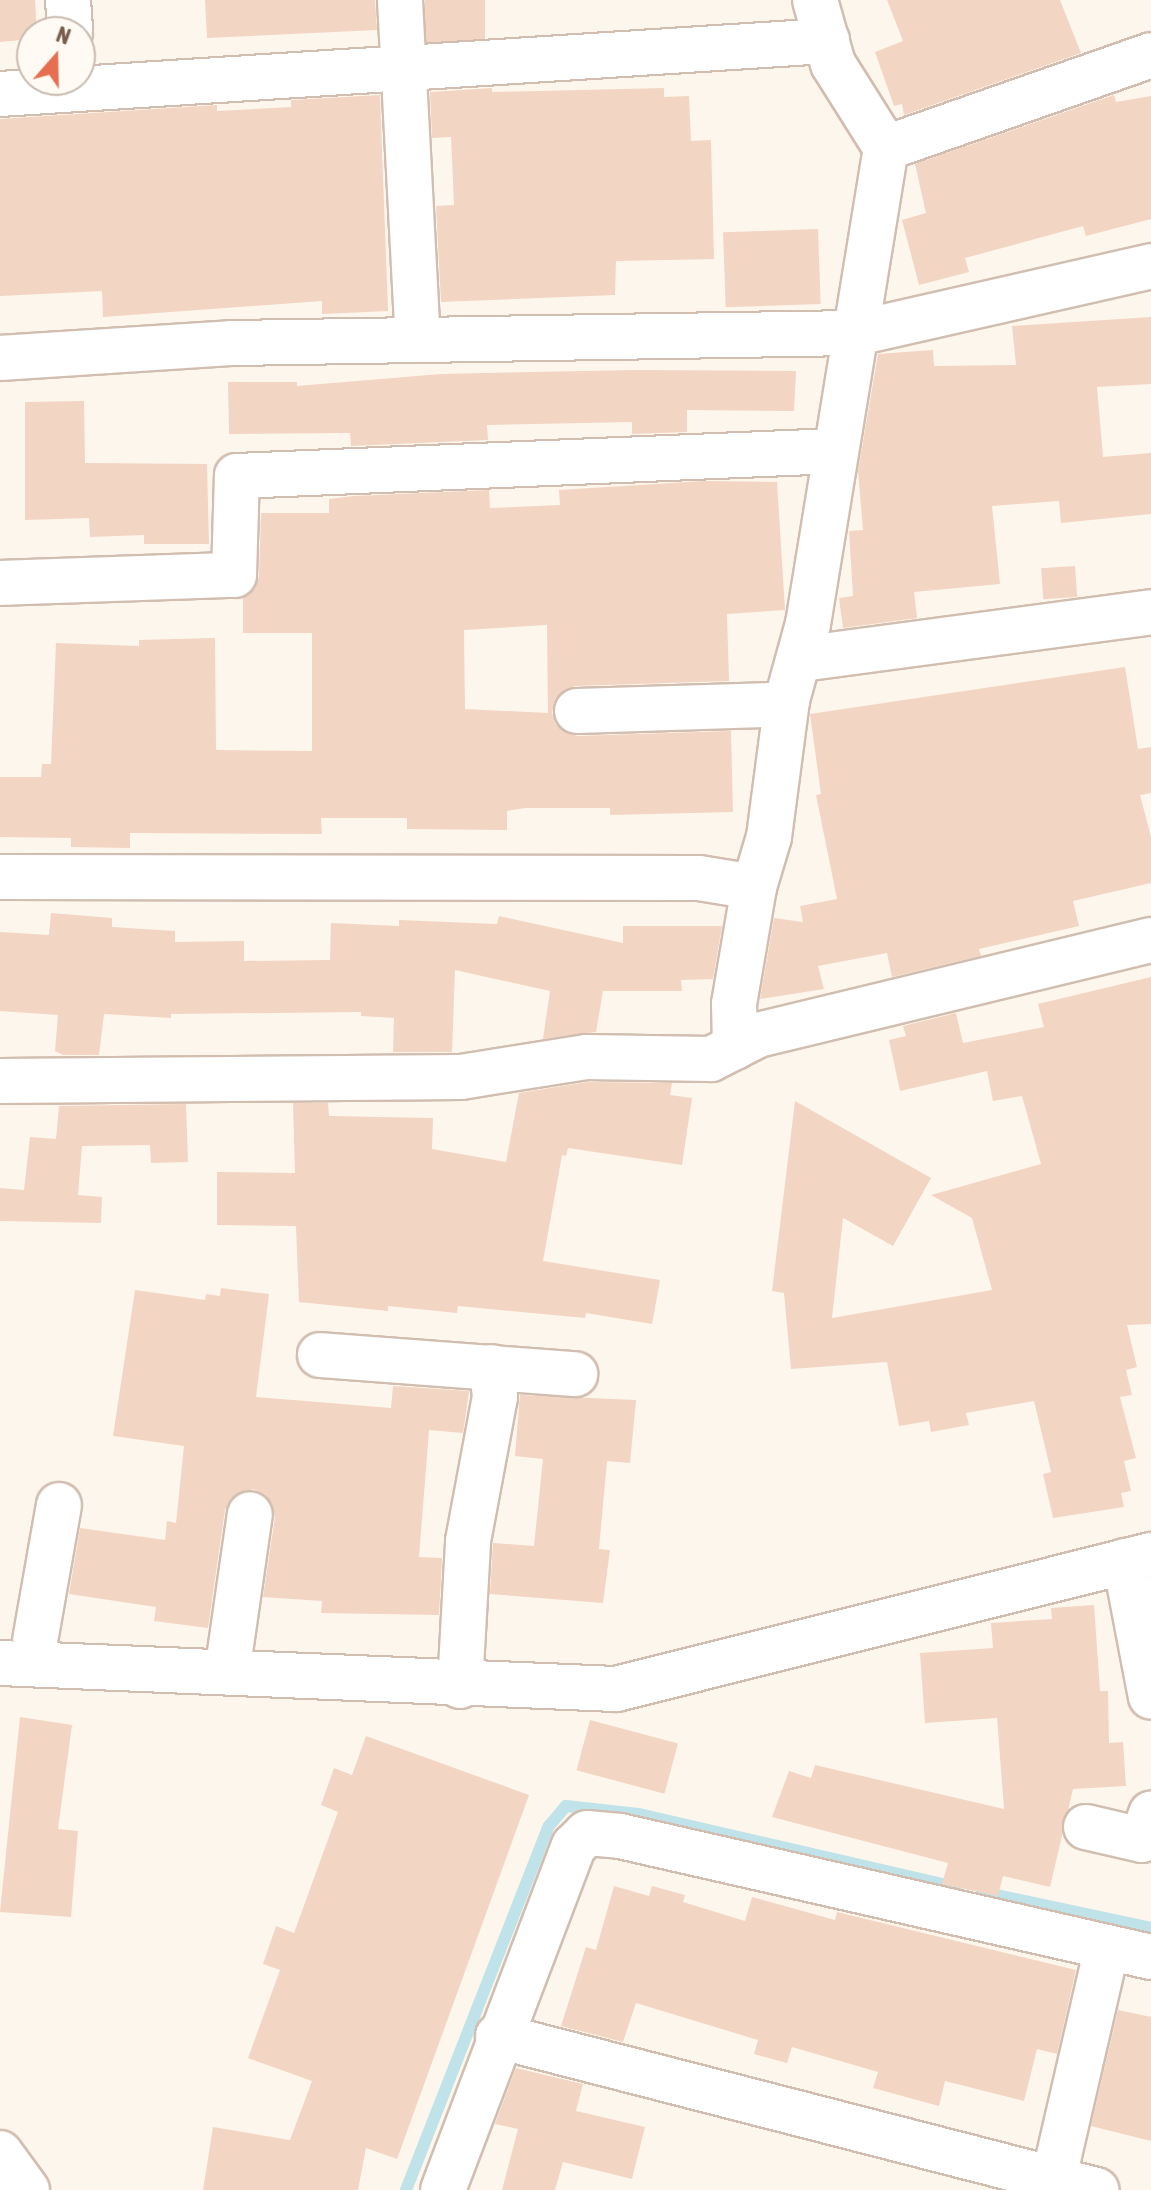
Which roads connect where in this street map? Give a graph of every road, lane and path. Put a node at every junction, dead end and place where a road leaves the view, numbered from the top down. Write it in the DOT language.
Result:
graph roads {
  1 [pos="400,0"];
  2 [pos="815,0"];
  3 [pos="827,41"];
  4 [pos="1151,55"];
  5 [pos="403,65"];
  6 [pos="96,83"];
  7 [pos="886,148"];
  8 [pos="1151,266"];
  9 [pos="857,333"];
  10 [pos="418,339"];
  11 [pos="0,358"];
  12 [pos="835,451"];
  13 [pos="0,583"];
  14 [pos="1151,612"];
  15 [pos="801,659"];
  16 [pos="787,700"];
  17 [pos="577,711"];
  18 [pos="0,877"];
  19 [pos="754,887"];
  20 [pos="1151,940"];
  21 [pos="735,1047"];
  22 [pos="0,1081"];
  23 [pos="320,1355"];
  24 [pos="492,1367"];
  25 [pos="575,1374"];
  26 [pos="59,1505"];
  27 [pos="250,1514"];
  28 [pos="1138,1558"];
  29 [pos="17,1652"];
  30 [pos="230,1652"];
  31 [pos="460,1686"];
  32 [pos="1151,1697"];
  33 [pos="1151,1814"];
  34 [pos="1086,1827"];
  35 [pos="1107,1948"];
  36 [pos="1151,1957"];
  37 [pos="498,2036"];
  38 [pos="0,2153"];
  39 [pos="1053,2184"];
  40 [pos="27,2190"];
  41 [pos="443,2190"];
  42 [pos="1096,2190"];
  1 -- 5 [label="street"];
  2 -- 3 [label="street"];
  3 -- 5 [label="street"];
  3 -- 7 [label="street"];
  4 -- 7 [label="street"];
  5 -- 6 [label="street"];
  5 -- 10 [label="street"];
  7 -- 9 [label="street"];
  8 -- 9 [label="street"];
  9 -- 10 [label="street"];
  9 -- 12 [label="street"];
  10 -- 11 [label="street"];
  12 -- 13 [label="street"];
  12 -- 15 [label="street"];
  14 -- 15 [label="street"];
  15 -- 16 [label="street"];
  16 -- 17 [label="street"];
  16 -- 19 [label="street"];
  18 -- 19 [label="street"];
  19 -- 21 [label="street"];
  20 -- 21 [label="street"];
  21 -- 22 [label="street"];
  23 -- 24 [label="street"];
  24 -- 25 [label="street"];
  24 -- 31 [label="street"];
  26 -- 29 [label="street"];
  27 -- 30 [label="street"];
  28 -- 31 [label="street"];
  28 -- 32 [label="street"];
  29 -- 31 [label="street"];
  33 -- 34 [label="street"];
  35 -- 36 [label="street"];
  35 -- 37 [label="street"];
  35 -- 39 [label="street"];
  37 -- 39 [label="street"];
  37 -- 41 [label="street"];
  38 -- 40 [label="street"];
  39 -- 42 [label="street"];
}
